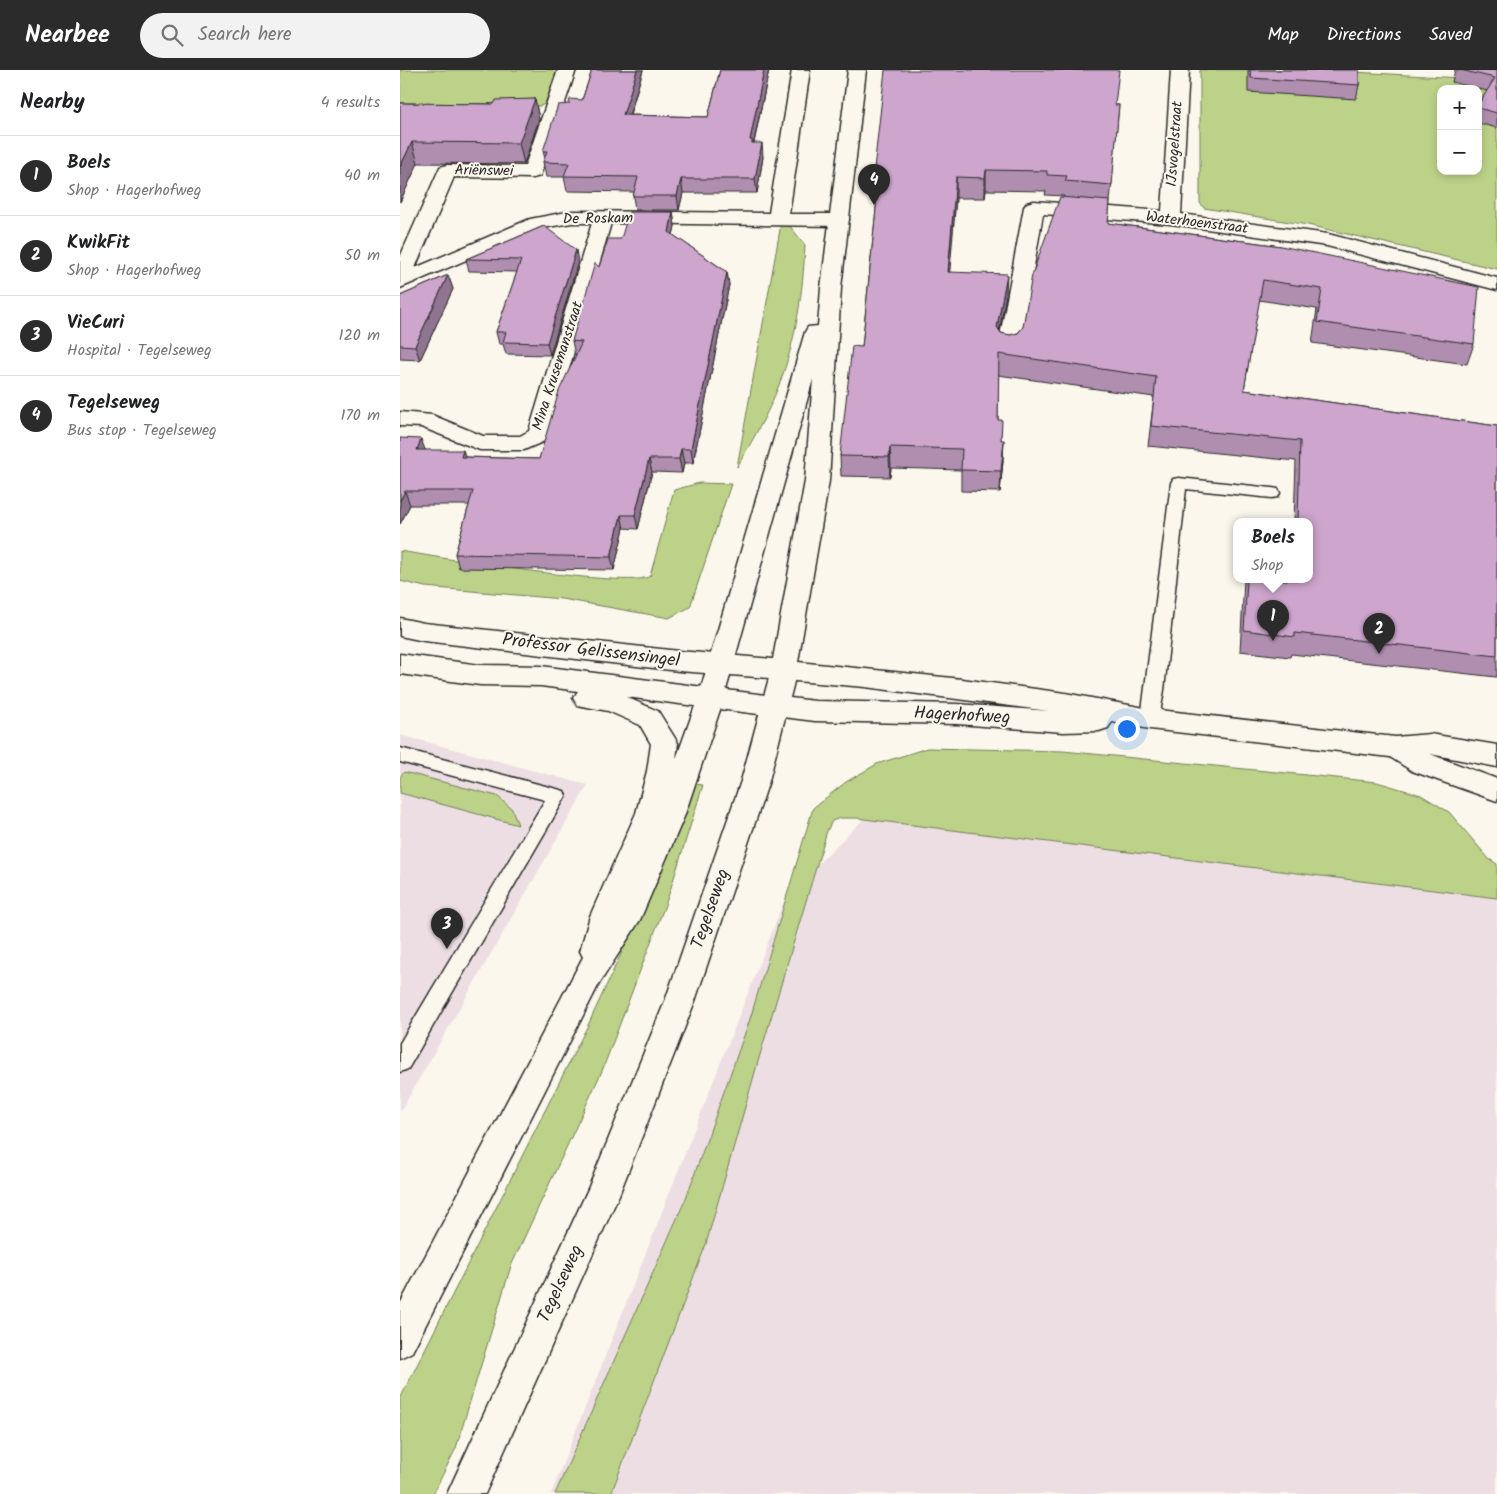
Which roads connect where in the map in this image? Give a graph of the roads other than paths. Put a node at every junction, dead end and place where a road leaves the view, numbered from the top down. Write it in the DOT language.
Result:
graph roads {
  1 [pos="568,70"];
  2 [pos="801,70"];
  3 [pos="857,70"];
  4 [pos="1180,70"];
  5 [pos="604,218"];
  6 [pos="1171,218"];
  7 [pos="778,219"];
  8 [pos="839,220"];
  9 [pos="400,281"];
  10 [pos="1497,284"];
  11 [pos="831,288"];
  12 [pos="1009,347"];
  13 [pos="400,420"];
  14 [pos="1272,493"];
  15 [pos="400,626"];
  16 [pos="400,664"];
  17 [pos="722,665"];
  18 [pos="784,670"];
  19 [pos="480,675"];
  20 [pos="711,698"];
  21 [pos="775,706"];
  22 [pos="1150,718"];
  23 [pos="1395,748"];
  24 [pos="400,755"];
  25 [pos="1497,756"];
  26 [pos="1497,788"];
  27 [pos="588,975"];
  28 [pos="400,1062"];
  29 [pos="400,1340"];
  30 [pos="466,1494"];
  1 -- 9 [label="street, Ariënswei"];
  2 -- 7 [label="street"];
  3 -- 8 [label="street, Tegelseweg"];
  4 -- 6 [label="street, IJsvogelstraat"];
  5 -- 7 [label="street, De Roskam"];
  5 -- 9 [label="street, De Roskam"];
  5 -- 13 [label="street, Mina Krusemanstraat"];
  6 -- 10 [label="street, Waterhoenstraat"];
  6 -- 12 [label="street, Waterhoenstraat"];
  7 -- 8 [label="street, De Roskam"];
  8 -- 11 [label="street, Tegelseweg"];
  11 -- 17 [label="street, Tegelseweg"];
  11 -- 18 [label="street, Tegelseweg"];
  14 -- 22 [label="lane"];
  15 -- 17 [label="street, Professor Gelissensingel"];
  16 -- 19 [label="street, Professor Gelissensingel"];
  17 -- 18 [label="street, Professor Gelissensingel"];
  17 -- 20 [label="street, Tegelseweg"];
  18 -- 21 [label="street, Tegelseweg"];
  18 -- 22 [label="street, Hagerhofweg"];
  19 -- 20 [label="street, Professor Gelissensingel"];
  19 -- 27 [label="street"];
  20 -- 21 [label="street, Professor Gelissensingel"];
  20 -- 27 [label="street, Tegelseweg"];
  21 -- 22 [label="street, Hagerhofweg"];
  21 -- 30 [label="street, Tegelseweg"];
  22 -- 23 [label="street, Hagerhofweg"];
  23 -- 25 [label="street, Hagerhofweg"];
  23 -- 26 [label="street, Hagerhofweg"];
  24 -- 28 [label="lane"];
  27 -- 29 [label="street, Tegelseweg"];
}
